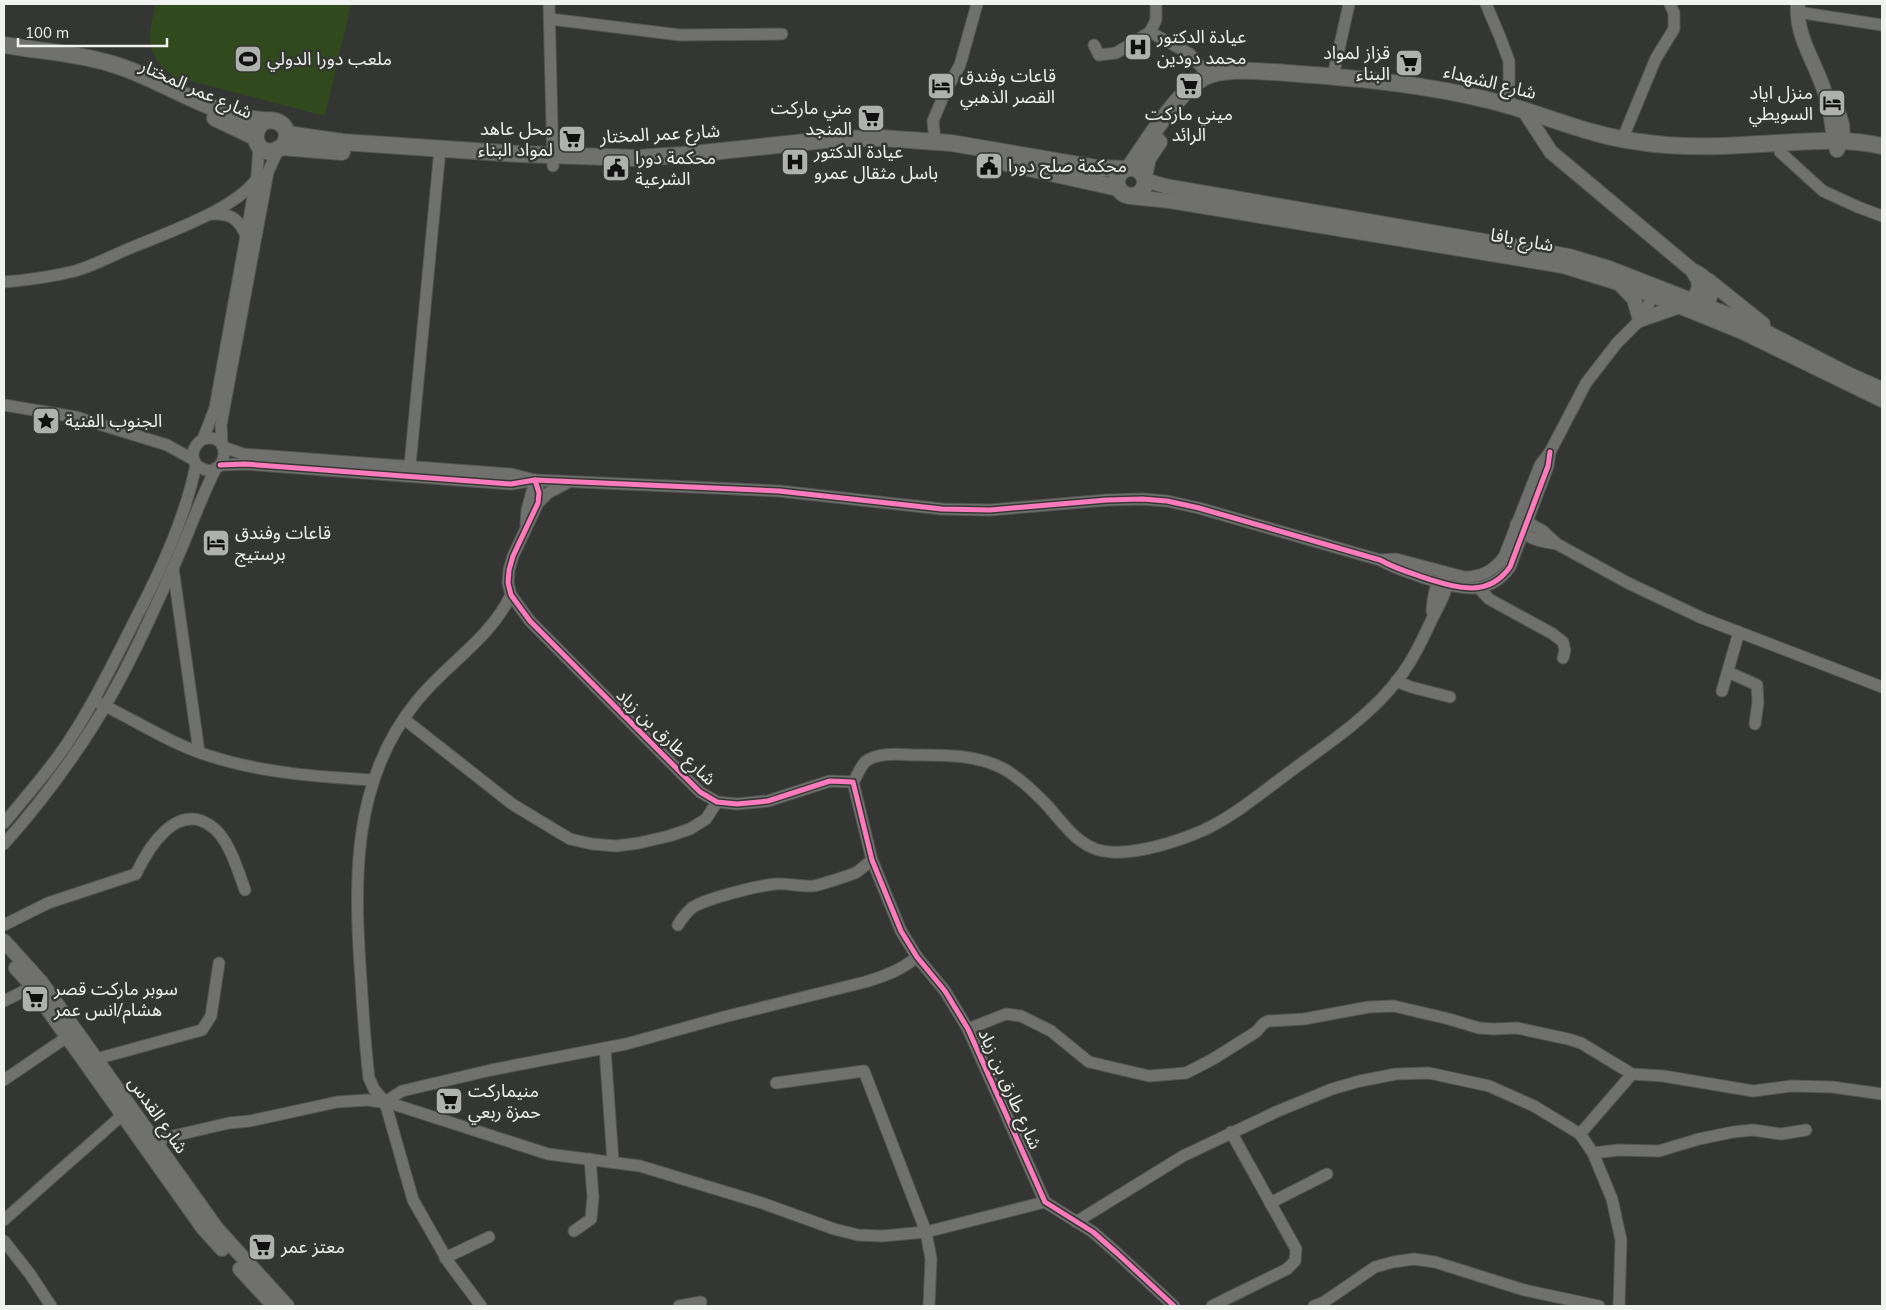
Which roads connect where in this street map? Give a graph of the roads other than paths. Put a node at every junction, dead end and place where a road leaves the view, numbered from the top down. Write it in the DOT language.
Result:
graph roads {
  1 [pos="549,4"];
  2 [pos="977,4"];
  3 [pos="1156,4"];
  4 [pos="1349,4"];
  5 [pos="1486,4"];
  6 [pos="1670,4"];
  7 [pos="1798,8"];
  8 [pos="550,19"];
  9 [pos="1882,25"];
  10 [pos="1150,32"];
  11 [pos="782,34"];
  12 [pos="4,45"];
  13 [pos="1094,45"];
  14 [pos="4,55"];
  15 [pos="1208,76"];
  16 [pos="1333,76"];
  17 [pos="1520,112"];
  18 [pos="265,121"];
  19 [pos="1622,140"];
  20 [pos="257,142"];
  21 [pos="935,142"];
  22 [pos="282,144"];
  23 [pos="1838,144"];
  24 [pos="1882,146"];
  25 [pos="1780,152"];
  26 [pos="439,154"];
  27 [pos="1882,156"];
  28 [pos="554,161"];
  29 [pos="1126,169"];
  30 [pos="1145,178"];
  31 [pos="256,179"];
  32 [pos="1125,192"];
  33 [pos="208,214"];
  34 [pos="1882,216"];
  35 [pos="246,235"];
  36 [pos="1692,270"];
  37 [pos="1708,280"];
  38 [pos="4,282"];
  39 [pos="1619,283"];
  40 [pos="1658,292"];
  41 [pos="1693,306"];
  42 [pos="1640,320"];
  43 [pos="1783,340"];
  44 [pos="1882,389"];
  45 [pos="1882,400"];
  46 [pos="4,405"];
  47 [pos="200,441"];
  48 [pos="167,446"];
  49 [pos="222,446"];
  50 [pos="195,462"];
  51 [pos="218,467"];
  52 [pos="409,471"];
  53 [pos="535,480"];
  54 [pos="570,482"];
  55 [pos="511,484"];
  56 [pos="533,503"];
  57 [pos="1522,526"];
  58 [pos="173,568"];
  59 [pos="1444,580"];
  60 [pos="1478,588"];
  61 [pos="511,595"];
  62 [pos="1739,632"];
  63 [pos="1563,658"];
  64 [pos="1728,672"];
  65 [pos="1396,681"];
  66 [pos="1882,687"];
  67 [pos="1722,691"];
  68 [pos="1450,698"];
  69 [pos="92,700"];
  70 [pos="105,706"];
  71 [pos="404,719"];
  72 [pos="1755,724"];
  73 [pos="199,752"];
  74 [pos="373,780"];
  75 [pos="853,782"];
  76 [pos="717,802"];
  77 [pos="4,823"];
  78 [pos="4,844"];
  79 [pos="872,860"];
  80 [pos="245,890"];
  81 [pos="678,924"];
  82 [pos="4,925"];
  83 [pos="4,941"];
  84 [pos="4,955"];
  85 [pos="917,957"];
  86 [pos="219,963"];
  87 [pos="32,987"];
  88 [pos="4,1001"];
  89 [pos="968,1030"];
  90 [pos="67,1037"];
  91 [pos="605,1048"];
  92 [pos="96,1059"];
  93 [pos="1632,1074"];
  94 [pos="4,1080"];
  95 [pos="776,1083"];
  96 [pos="1882,1094"];
  97 [pos="385,1102"];
  98 [pos="126,1111"];
  99 [pos="1806,1130"];
  100 [pos="1231,1132"];
  101 [pos="1580,1134"];
  102 [pos="147,1142"];
  103 [pos="1593,1153"];
  104 [pos="590,1159"];
  105 [pos="613,1162"];
  106 [pos="1327,1174"];
  107 [pos="1044,1202"];
  108 [pos="1270,1203"];
  109 [pos="4,1220"];
  110 [pos="1076,1222"];
  111 [pos="574,1231"];
  112 [pos="926,1232"];
  113 [pos="489,1237"];
  114 [pos="4,1242"];
  115 [pos="445,1258"];
  116 [pos="701,1302"];
  117 [pos="51,1306"];
  118 [pos="274,1306"];
  119 [pos="287,1306"];
  120 [pos="481,1306"];
  121 [pos="679,1306"];
  122 [pos="928,1306"];
  123 [pos="1174,1306"];
  124 [pos="1212,1306"];
  125 [pos="1314,1306"];
  126 [pos="1599,1306"];
  127 [pos="1619,1306"];
  1 -- 8 [label="street"];
  2 -- 21 [label="street"];
  3 -- 10 [label="street"];
  4 -- 16 [label="street"];
  5 -- 17 [label="street"];
  6 -- 19 [label="street"];
  7 -- 9 [label="street"];
  7 -- 23 [label="street"];
  8 -- 11 [label="street"];
  8 -- 28 [label="street"];
  10 -- 13 [label="street"];
  10 -- 15 [label="street"];
  12 -- 18 [label="main road, شارع عمر المختار"];
  14 -- 20 [label="main road, شارع عمر المختار"];
  15 -- 16 [label="main road, شارع الشهداء"];
  15 -- 29 [label="main road, شارع الشهداء"];
  16 -- 17 [label="main road, شارع الشهداء"];
  17 -- 19 [label="main road, شارع الشهداء"];
  17 -- 25 [label="main road, شارع الشهداء"];
  17 -- 30 [label="main road, شارع الشهداء"];
  17 -- 36 [label="street"];
  18 -- 20 [label="main road"];
  18 -- 22 [label="main road"];
  19 -- 23 [label="main road, شارع الشهداء"];
  20 -- 22 [label="main road"];
  20 -- 31 [label="street"];
  21 -- 28 [label="main road, شارع عمر المختار"];
  21 -- 29 [label="main road, شارع عمر المختار"];
  22 -- 26 [label="main road, شارع عمر المختار"];
  22 -- 49 [label="street"];
  23 -- 24 [label="main road, شارع الشهداء"];
  23 -- 25 [label="main road, شارع الشهداء"];
  23 -- 27 [label="main road, شارع الشهداء"];
  25 -- 34 [label="street"];
  26 -- 28 [label="main road, شارع عمر المختار"];
  26 -- 52 [label="street"];
  28 -- 32 [label="main road, شارع عمر المختار"];
  29 -- 30 [label="main road"];
  29 -- 32 [label="main road"];
  30 -- 32 [label="main road"];
  30 -- 40 [label="street, شارع يافا"];
  31 -- 33 [label="street"];
  31 -- 35 [label="street"];
  32 -- 39 [label="street, شارع يافا"];
  33 -- 35 [label="street"];
  33 -- 38 [label="street"];
  35 -- 47 [label="street"];
  36 -- 37 [label="street"];
  36 -- 41 [label="street"];
  37 -- 41 [label="street"];
  37 -- 43 [label="street"];
  39 -- 40 [label="street, شارع يافا"];
  39 -- 42 [label="street"];
  40 -- 41 [label="street, شارع يافا"];
  40 -- 42 [label="street"];
  41 -- 42 [label="street"];
  41 -- 43 [label="street, شارع يافا"];
  41 -- 45 [label="street, شارع يافا"];
  42 -- 57 [label="street"];
  43 -- 44 [label="street, شارع يافا"];
  46 -- 48 [label="street"];
  47 -- 48 [label="street"];
  47 -- 49 [label="street"];
  47 -- 50 [label="street"];
  48 -- 50 [label="street"];
  49 -- 51 [label="street"];
  49 -- 52 [label="street"];
  50 -- 51 [label="street"];
  50 -- 69 [label="street"];
  51 -- 52 [label="street"];
  51 -- 58 [label="street"];
  52 -- 53 [label="street"];
  52 -- 55 [label="street"];
  53 -- 54 [label="street"];
  53 -- 55 [label="street"];
  53 -- 56 [label="street"];
  54 -- 56 [label="street"];
  54 -- 59 [label="street"];
  55 -- 56 [label="street"];
  56 -- 61 [label="street"];
  57 -- 59 [label="street"];
  57 -- 60 [label="street"];
  57 -- 62 [label="street"];
  58 -- 70 [label="street"];
  58 -- 73 [label="street"];
  59 -- 60 [label="street"];
  59 -- 65 [label="street"];
  60 -- 63 [label="street"];
  61 -- 71 [label="street"];
  61 -- 76 [label="street, شارع طارق بن زياد"];
  62 -- 64 [label="street"];
  62 -- 66 [label="street"];
  64 -- 67 [label="street"];
  64 -- 72 [label="street"];
  65 -- 68 [label="street"];
  65 -- 75 [label="street"];
  69 -- 70 [label="street"];
  69 -- 77 [label="street"];
  70 -- 73 [label="street"];
  70 -- 78 [label="street"];
  71 -- 74 [label="street"];
  71 -- 76 [label="street"];
  73 -- 74 [label="street"];
  74 -- 97 [label="street"];
  75 -- 76 [label="street, شارع طارق بن زياد"];
  75 -- 79 [label="street, شارع طارق بن زياد"];
  79 -- 81 [label="street"];
  79 -- 85 [label="street, شارع طارق بن زياد"];
  80 -- 82 [label="street"];
  83 -- 92 [label="street, شارع القدس"];
  84 -- 87 [label="street, شارع القدس"];
  85 -- 89 [label="street, شارع طارق بن زياد"];
  85 -- 91 [label="street"];
  86 -- 92 [label="street"];
  87 -- 88 [label="street"];
  87 -- 90 [label="street, شارع القدس"];
  89 -- 93 [label="street"];
  89 -- 107 [label="street, شارع طارق بن زياد"];
  90 -- 94 [label="street"];
  90 -- 98 [label="street, شارع القدس"];
  91 -- 97 [label="street"];
  91 -- 105 [label="street"];
  92 -- 98 [label="street, شارع القدس"];
  93 -- 96 [label="street"];
  93 -- 101 [label="street"];
  95 -- 112 [label="street"];
  97 -- 102 [label="street"];
  97 -- 104 [label="street"];
  97 -- 115 [label="street"];
  98 -- 102 [label="street, شارع القدس"];
  98 -- 109 [label="street"];
  99 -- 103 [label="street"];
  100 -- 101 [label="street"];
  100 -- 108 [label="street"];
  100 -- 110 [label="street"];
  101 -- 103 [label="street"];
  102 -- 118 [label="street, شارع القدس"];
  102 -- 119 [label="street, شارع القدس"];
  103 -- 127 [label="street"];
  104 -- 105 [label="street"];
  104 -- 111 [label="street"];
  105 -- 112 [label="street"];
  106 -- 108 [label="street"];
  107 -- 110 [label="street"];
  107 -- 112 [label="street"];
  108 -- 124 [label="street"];
  110 -- 123 [label="street"];
  112 -- 122 [label="street"];
  113 -- 115 [label="street"];
  114 -- 117 [label="street"];
  115 -- 120 [label="street"];
  116 -- 121 [label="street"];
  125 -- 126 [label="street"];
}
